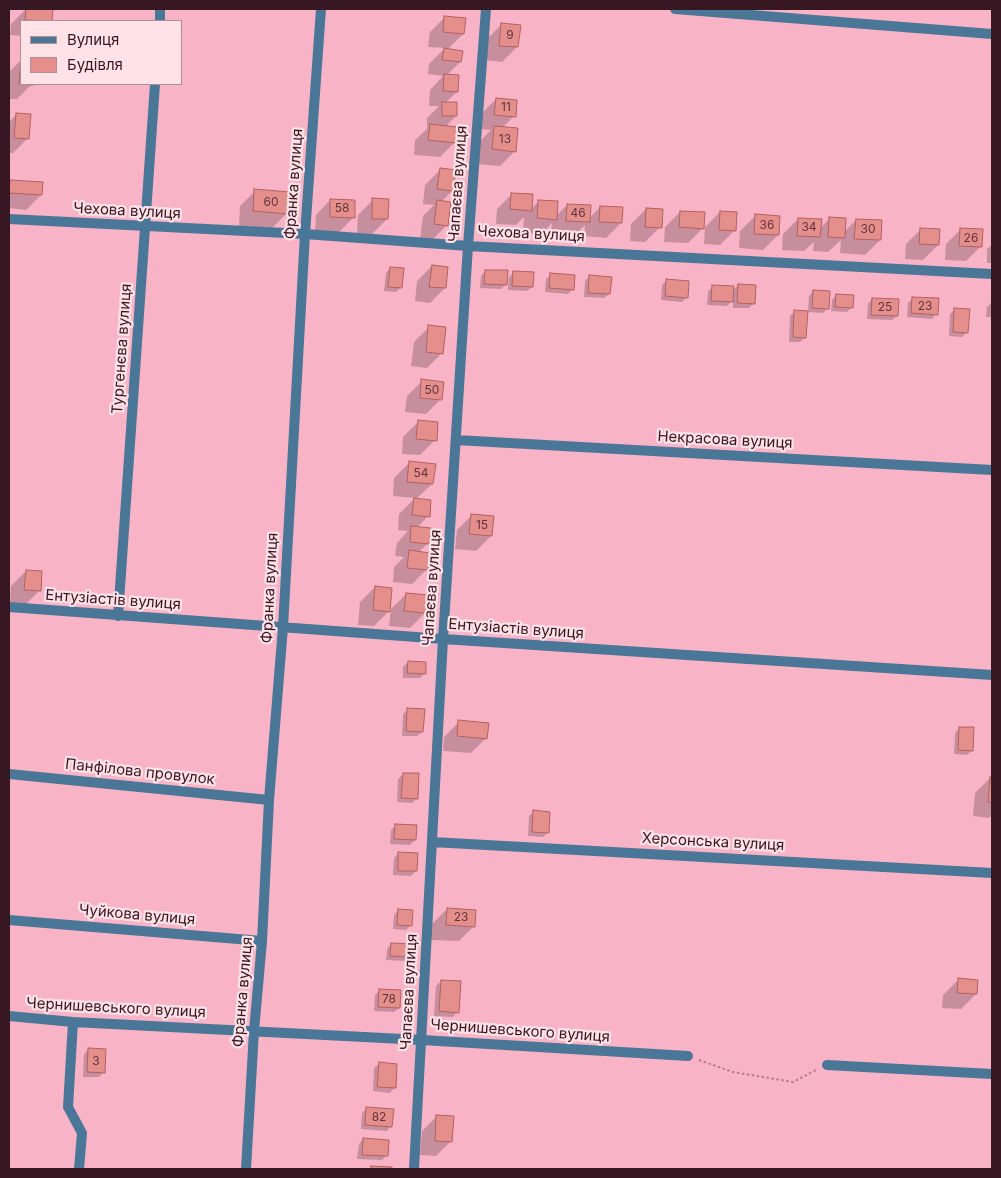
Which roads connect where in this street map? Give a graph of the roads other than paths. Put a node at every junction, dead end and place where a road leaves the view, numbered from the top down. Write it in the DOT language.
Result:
graph roads {
  1 [pos="321,9"];
  2 [pos="486,9"];
  3 [pos="675,9"];
  4 [pos="992,34"];
  5 [pos="155,85"];
  6 [pos="9,219"];
  7 [pos="146,227"];
  8 [pos="305,234"];
  9 [pos="468,246"];
  10 [pos="992,274"];
  11 [pos="456,440"];
  12 [pos="992,470"];
  13 [pos="9,607"];
  14 [pos="118,616"];
  15 [pos="283,627"];
  16 [pos="444,639"];
  17 [pos="992,675"];
  18 [pos="9,774"];
  19 [pos="269,800"];
  20 [pos="432,842"];
  21 [pos="992,872"];
  22 [pos="9,920"];
  23 [pos="262,940"];
  24 [pos="9,1016"];
  25 [pos="73,1022"];
  26 [pos="254,1031"];
  27 [pos="422,1040"];
  28 [pos="688,1056"];
  29 [pos="827,1064"];
  30 [pos="992,1074"];
  31 [pos="79,1169"];
  32 [pos="246,1169"];
  33 [pos="414,1169"];
  1 -- 8 [label="street, Франка вулиця"];
  2 -- 9 [label="street, Чапаєва вулиця"];
  3 -- 4 [label="street"];
  5 -- 7 [label="street, Тургенєва вулиця"];
  6 -- 7 [label="street, Чехова вулиця"];
  7 -- 8 [label="street, Чехова вулиця"];
  7 -- 14 [label="street, Тургенєва вулиця"];
  8 -- 9 [label="street, Чехова вулиця"];
  8 -- 15 [label="street, Франка вулиця"];
  9 -- 10 [label="street, Чехова вулиця"];
  9 -- 11 [label="street, Чапаєва вулиця"];
  11 -- 12 [label="street, Некрасова вулиця"];
  11 -- 16 [label="street, Чапаєва вулиця"];
  13 -- 14 [label="street, Ентузіастів вулиця"];
  14 -- 15 [label="street, Ентузіастів вулиця"];
  15 -- 16 [label="street, Ентузіастів вулиця"];
  15 -- 19 [label="street, Франка вулиця"];
  16 -- 17 [label="street, Ентузіастів вулиця"];
  16 -- 20 [label="street, Чапаєва вулиця"];
  18 -- 19 [label="street, Панфілова провулок"];
  19 -- 23 [label="street, Франка вулиця"];
  20 -- 21 [label="street, Херсонська вулиця"];
  20 -- 27 [label="street, Чапаєва вулиця"];
  22 -- 23 [label="street, Чуйкова вулиця"];
  23 -- 26 [label="street, Франка вулиця"];
  24 -- 25 [label="street, Чернишевського вулиця"];
  25 -- 26 [label="street, Чернишевського вулиця"];
  25 -- 31 [label="street"];
  26 -- 27 [label="street, Чернишевського вулиця"];
  26 -- 32 [label="street, Франка вулиця"];
  27 -- 28 [label="street, Чернишевського вулиця"];
  27 -- 33 [label="street, Чапаєва вулиця"];
  29 -- 30 [label="street"];
}
